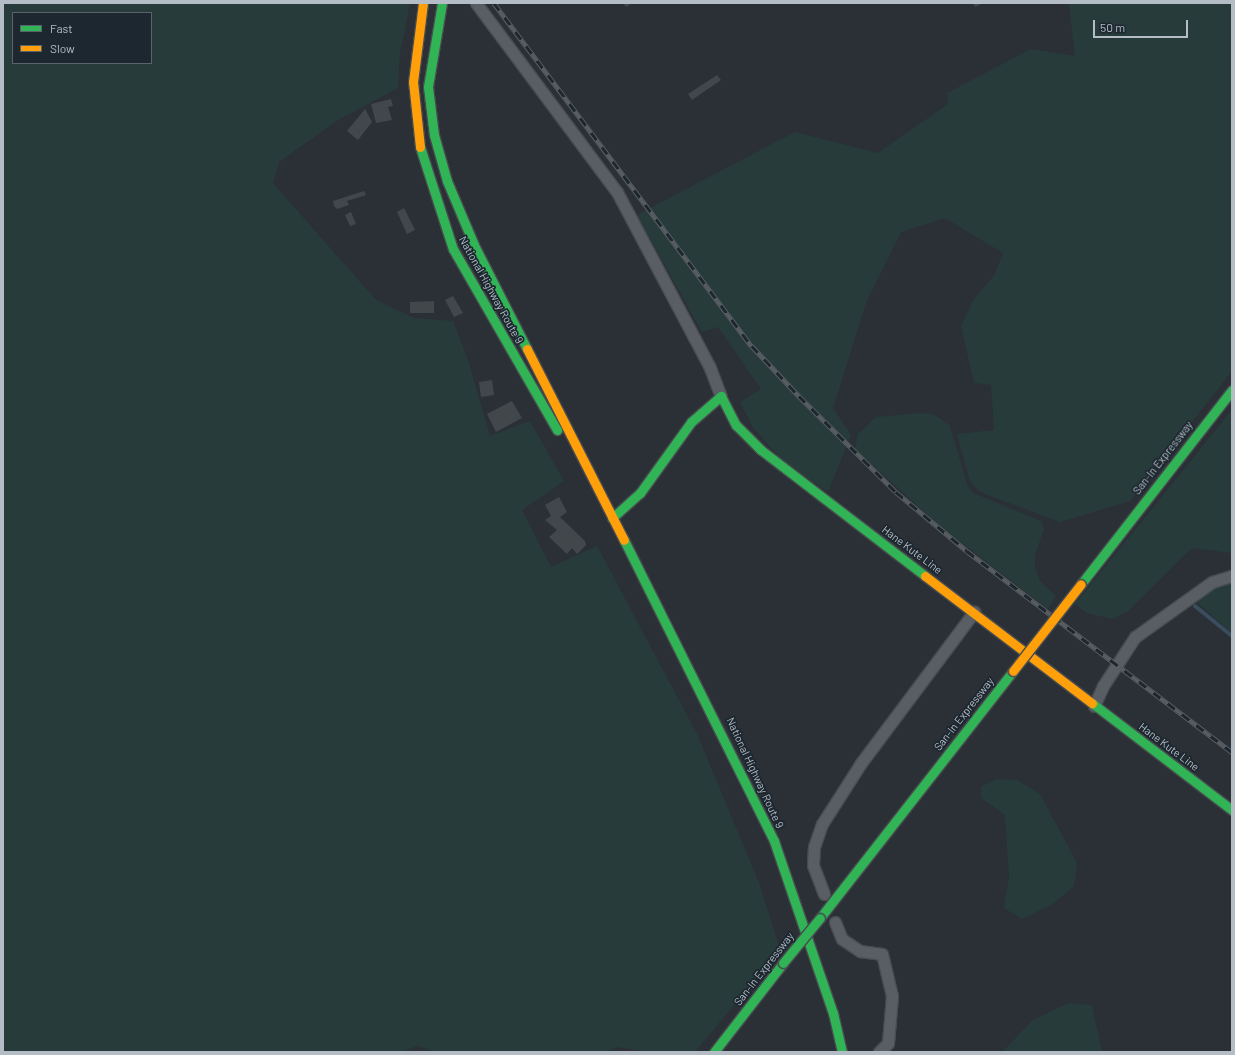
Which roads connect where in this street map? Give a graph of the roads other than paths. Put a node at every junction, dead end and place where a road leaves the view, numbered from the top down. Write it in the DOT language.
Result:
graph roads {
  1 [pos="476,3"];
  2 [pos="423,4"];
  3 [pos="441,7"];
  4 [pos="1232,390"];
  5 [pos="721,396"];
  6 [pos="612,518"];
  7 [pos="1232,576"];
  8 [pos="974,612"];
  9 [pos="1094,706"];
  10 [pos="1232,810"];
  11 [pos="824,894"];
  12 [pos="835,922"];
  13 [pos="714,1052"];
  14 [pos="842,1052"];
  15 [pos="879,1052"];
  1 -- 5 [label="street"];
  2 -- 6 [label="main road, National Highway Route 9"];
  3 -- 6 [label="main road, National Highway Route 9"];
  4 -- 13 [label="main road, San-In Expressway, bridge"];
  5 -- 6 [label="main road"];
  5 -- 8 [label="main road, Hane Kute Line"];
  6 -- 14 [label="main road, National Highway Route 9"];
  7 -- 9 [label="street"];
  8 -- 9 [label="main road, Hane Kute Line"];
  8 -- 11 [label="street"];
  9 -- 10 [label="main road, Hane Kute Line"];
  12 -- 15 [label="street"];
}
